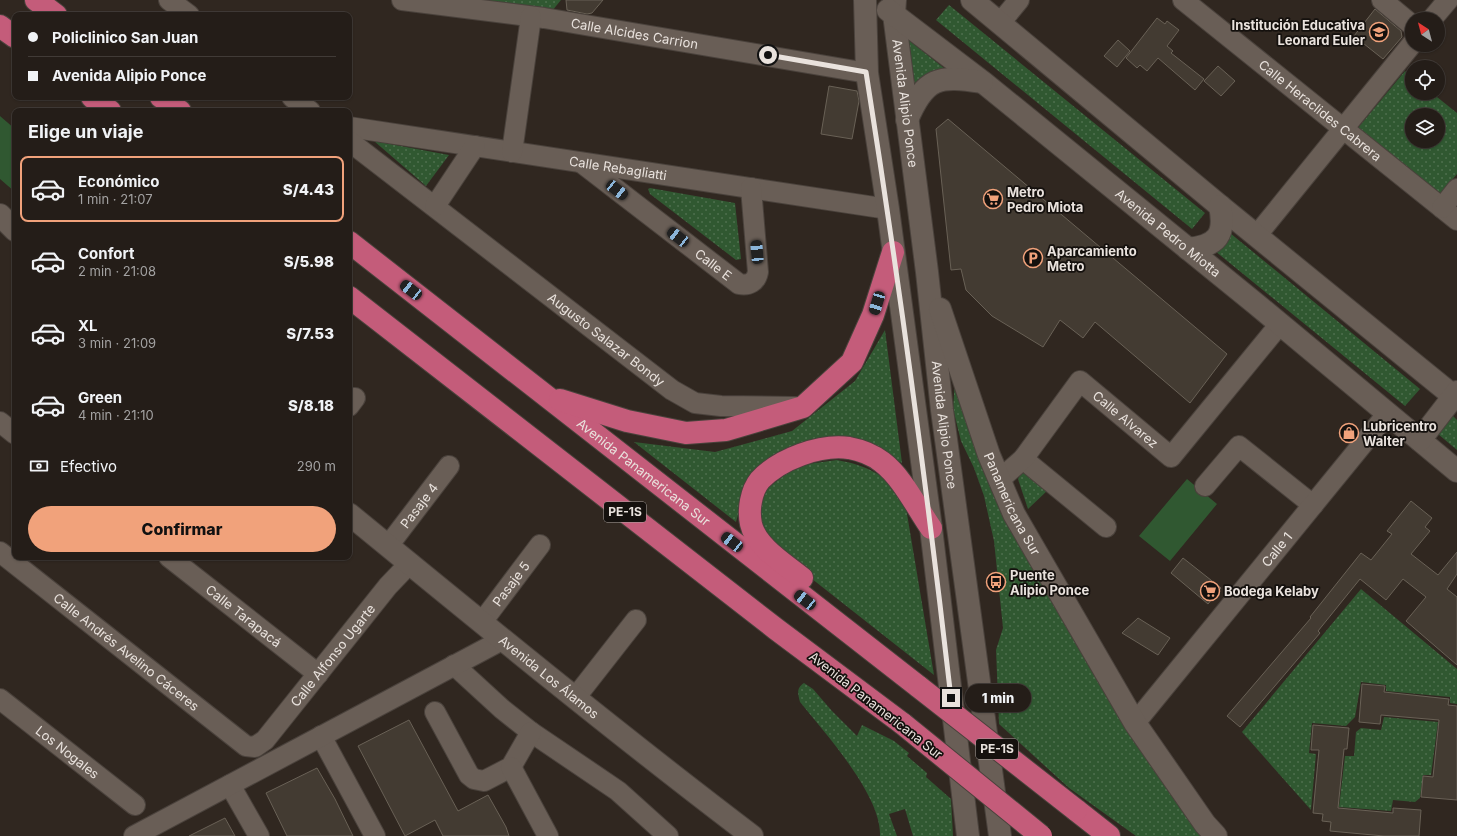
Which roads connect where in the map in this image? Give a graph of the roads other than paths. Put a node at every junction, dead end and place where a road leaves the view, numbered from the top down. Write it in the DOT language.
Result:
graph roads {
  1 [pos="36,0"];
  2 [pos="169,0"];
  3 [pos="402,0"];
  4 [pos="865,0"];
  5 [pos="877,0"];
  6 [pos="972,0"];
  7 [pos="1019,0"];
  8 [pos="1183,0"];
  9 [pos="1382,0"];
  10 [pos="1448,0"];
  11 [pos="894,7"];
  12 [pos="52,12"];
  13 [pos="185,12"];
  14 [pos="1438,12"];
  15 [pos="530,17"];
  16 [pos="1405,19"];
  17 [pos="1000,23"];
  18 [pos="0,26"];
  19 [pos="12,35"];
  20 [pos="1405,52"];
  21 [pos="866,72"];
  22 [pos="984,83"];
  23 [pos="96,100"];
  24 [pos="166,100"];
  25 [pos="296,100"];
  26 [pos="106,108"];
  27 [pos="176,108"];
  28 [pos="306,108"];
  29 [pos="907,120"];
  30 [pos="352,127"];
  31 [pos="1343,128"];
  32 [pos="352,143"];
  33 [pos="475,146"];
  34 [pos="512,152"];
  35 [pos="581,162"];
  36 [pos="751,188"];
  37 [pos="1457,189"];
  38 [pos="435,206"];
  39 [pos="1220,206"];
  40 [pos="1442,208"];
  41 [pos="888,209"];
  42 [pos="0,215"];
  43 [pos="1457,220"];
  44 [pos="12,227"];
  45 [pos="1257,235"];
  46 [pos="352,244"];
  47 [pos="1188,249"];
  48 [pos="892,252"];
  49 [pos="927,272"];
  50 [pos="352,299"];
  51 [pos="1280,324"];
  52 [pos="547,396"];
  53 [pos="1456,396"];
  54 [pos="803,406"];
  55 [pos="1388,413"];
  56 [pos="0,422"];
  57 [pos="12,432"];
  58 [pos="1420,440"];
  59 [pos="1023,459"];
  60 [pos="449,466"];
  61 [pos="1457,471"];
  62 [pos="999,480"];
  63 [pos="1205,486"];
  64 [pos="1312,505"];
  65 [pos="352,516"];
  66 [pos="1106,527"];
  67 [pos="931,528"];
  68 [pos="540,545"];
  69 [pos="388,546"];
  70 [pos="0,552"];
  71 [pos="12,557"];
  72 [pos="19,560"];
  73 [pos="172,560"];
  74 [pos="410,563"];
  75 [pos="29,564"];
  76 [pos="830,619"];
  77 [pos="636,620"];
  78 [pos="482,622"];
  79 [pos="502,640"];
  80 [pos="454,665"];
  81 [pos="318,674"];
  82 [pos="575,698"];
  83 [pos="0,699"];
  84 [pos="435,712"];
  85 [pos="1135,724"];
  86 [pos="531,732"];
  87 [pos="321,736"];
  88 [pos="255,747"];
  89 [pos="511,767"];
  90 [pos="230,785"];
  91 [pos="135,805"];
  92 [pos="136,836"];
  93 [pos="259,836"];
  94 [pos="375,836"];
  95 [pos="548,836"];
  96 [pos="668,836"];
  97 [pos="752,836"];
  98 [pos="968,836"];
  99 [pos="1000,836"];
  100 [pos="1041,836"];
  101 [pos="1109,836"];
  102 [pos="1216,836"];
  1 -- 12 [label="highway"];
  2 -- 13 [label="street"];
  3 -- 15 [label="street, Calle Alcides Carrion"];
  4 -- 21 [label="main road"];
  5 -- 11 [label="main road, Avenida Pedro Miotta"];
  6 -- 17 [label="main road"];
  7 -- 17 [label="street"];
  8 -- 31 [label="street, Calle Heraclides Cabrera"];
  9 -- 16 [label="street"];
  10 -- 14 [label="street"];
  11 -- 22 [label="main road, Avenida Pedro Miotta"];
  11 -- 29 [label="main road, Avenida Alipio Ponce"];
  15 -- 21 [label="street, Calle Alcides Carrion"];
  15 -- 34 [label="street"];
  17 -- 39 [label="main road"];
  18 -- 19 [label="highway"];
  20 -- 31 [label="street"];
  21 -- 41 [label="main road"];
  22 -- 29 [label="main road"];
  22 -- 47 [label="main road, Avenida Pedro Miotta"];
  23 -- 26 [label="highway"];
  24 -- 27 [label="highway"];
  25 -- 28 [label="street"];
  29 -- 49 [label="main road, Avenida Alipio Ponce"];
  30 -- 33 [label="street, Calle Rebagliatti"];
  31 -- 40 [label="street, Calle Heraclides Cabrera"];
  31 -- 45 [label="street"];
  32 -- 38 [label="street, Augusto Salazar Bondy"];
  33 -- 34 [label="street, Calle Rebagliatti"];
  33 -- 38 [label="street"];
  34 -- 35 [label="street, Calle Rebagliatti"];
  35 -- 36 [label="street, Calle Rebagliatti"];
  35 -- 36 [label="street, Calle E"];
  36 -- 41 [label="street, Calle Rebagliatti"];
  37 -- 40 [label="street"];
  38 -- 54 [label="street, Augusto Salazar Bondy"];
  39 -- 45 [label="main road"];
  39 -- 47 [label="main road"];
  40 -- 43 [label="street, Calle Heraclides Cabrera"];
  41 -- 48 [label="main road"];
  42 -- 44 [label="main road"];
  45 -- 53 [label="main road"];
  46 -- 52 [label="highway, Avenida Panamericana Sur / PE-1S"];
  47 -- 51 [label="main road, Avenida Pedro Miotta"];
  48 -- 54 [label="highway"];
  48 -- 67 [label="main road"];
  49 -- 62 [label="main road, Panamericana Sur"];
  49 -- 99 [label="main road, Avenida Alipio Ponce"];
  50 -- 100 [label="highway, Avenida Panamericana Sur / PE-1S, bridge"];
  51 -- 55 [label="main road, Avenida Pedro Miotta"];
  51 -- 59 [label="street, Calle Alvarez"];
  52 -- 54 [label="highway"];
  52 -- 76 [label="highway, Avenida Panamericana Sur / PE-1S"];
  53 -- 58 [label="main road"];
  55 -- 58 [label="main road, Avenida Pedro Miotta"];
  55 -- 64 [label="street, Calle 1"];
  56 -- 57 [label="street"];
  58 -- 61 [label="main road, Avenida Pedro Miotta"];
  59 -- 62 [label="street"];
  59 -- 66 [label="street"];
  60 -- 69 [label="street, Pasaje 4"];
  62 -- 85 [label="main road, Panamericana Sur"];
  63 -- 64 [label="street"];
  64 -- 85 [label="street, Calle 1"];
  65 -- 69 [label="main road, Avenida Los Álamos"];
  67 -- 76 [label="highway"];
  67 -- 98 [label="main road"];
  68 -- 78 [label="street, Pasaje 5"];
  69 -- 74 [label="main road, Avenida Los Álamos"];
  70 -- 71 [label="street, Calle Andrés Avelino Cáceres"];
  72 -- 75 [label="street, Calle Andrés Avelino Cáceres"];
  73 -- 81 [label="street, Calle Tarapacá"];
  74 -- 78 [label="main road, Avenida Los Álamos"];
  74 -- 81 [label="street, Calle Alfonso Ugarte"];
  75 -- 88 [label="street, Calle Andrés Avelino Cáceres"];
  76 -- 101 [label="highway, Avenida Panamericana Sur / PE-1S, bridge"];
  77 -- 82 [label="street"];
  78 -- 79 [label="main road, Avenida Los Álamos"];
  79 -- 80 [label="street"];
  79 -- 82 [label="main road, Avenida Los Álamos"];
  80 -- 86 [label="street"];
  80 -- 87 [label="street"];
  81 -- 88 [label="street, Calle Alfonso Ugarte"];
  82 -- 97 [label="main road, Avenida Los Álamos"];
  83 -- 91 [label="street, Los Nogales"];
  84 -- 89 [label="street"];
  85 -- 102 [label="main road, Panamericana Sur"];
  86 -- 89 [label="street"];
  86 -- 96 [label="street"];
  87 -- 90 [label="street"];
  87 -- 94 [label="street"];
  89 -- 95 [label="street"];
  90 -- 92 [label="street"];
  90 -- 93 [label="street"];
}
